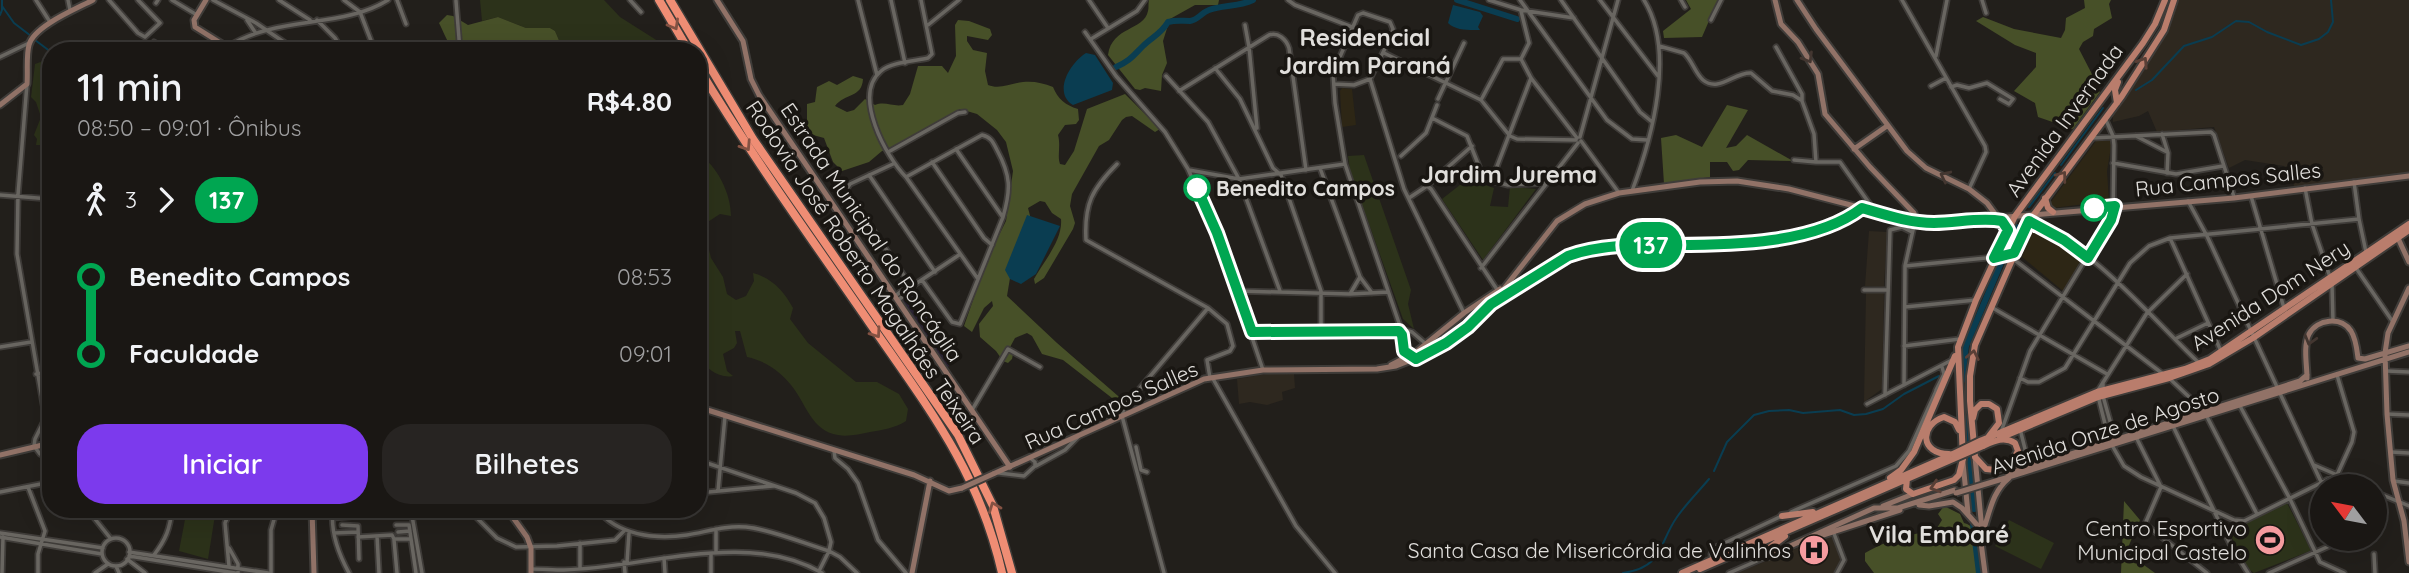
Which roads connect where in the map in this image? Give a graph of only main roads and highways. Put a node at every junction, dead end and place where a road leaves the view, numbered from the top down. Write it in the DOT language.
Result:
graph roads {
  1 [pos="93,0"];
  2 [pos="206,0"];
  3 [pos="659,0"];
  4 [pos="670,0"];
  5 [pos="1775,0"];
  6 [pos="1797,0"];
  7 [pos="2165,0"];
  8 [pos="2173,0"];
  9 [pos="716,1"];
  10 [pos="2155,24"];
  11 [pos="2164,30"];
  12 [pos="215,42"];
  13 [pos="684,42"];
  14 [pos="695,42"];
  15 [pos="707,61"];
  16 [pos="2127,65"];
  17 [pos="707,82"];
  18 [pos="2119,95"];
  19 [pos="2100,101"];
  20 [pos="0,106"];
  21 [pos="2108,115"];
  22 [pos="1887,126"];
  23 [pos="1854,149"];
  24 [pos="2409,176"];
  25 [pos="2045,198"];
  26 [pos="2053,212"];
  27 [pos="2015,216"];
  28 [pos="1998,218"];
  29 [pos="2031,218"];
  30 [pos="1989,219"];
  31 [pos="1915,221"];
  32 [pos="2409,224"];
  33 [pos="2024,229"];
  34 [pos="2008,230"];
  35 [pos="2409,230"];
  36 [pos="2396,236"];
  37 [pos="2409,262"];
  38 [pos="2331,280"];
  39 [pos="1506,284"];
  40 [pos="2409,288"];
  41 [pos="1497,291"];
  42 [pos="1481,314"];
  43 [pos="2252,335"];
  44 [pos="1428,342"];
  45 [pos="1446,343"];
  46 [pos="1959,343"];
  47 [pos="2409,349"];
  48 [pos="1424,355"];
  49 [pos="2386,356"];
  50 [pos="1412,358"];
  51 [pos="2358,358"];
  52 [pos="1384,368"];
  53 [pos="2353,369"];
  54 [pos="2307,375"];
  55 [pos="2166,376"];
  56 [pos="2308,383"];
  57 [pos="2278,390"];
  58 [pos="707,410"];
  59 [pos="2205,413"];
  60 [pos="1972,423"];
  61 [pos="2016,428"];
  62 [pos="1961,438"];
  63 [pos="1995,440"];
  64 [pos="1983,442"];
  65 [pos="2113,443"];
  66 [pos="42,446"];
  67 [pos="0,454"];
  68 [pos="1952,456"];
  69 [pos="1975,457"];
  70 [pos="2057,457"];
  71 [pos="1963,459"];
  72 [pos="2032,466"];
  73 [pos="1010,467"];
  74 [pos="2005,467"];
  75 [pos="2012,476"];
  76 [pos="1998,478"];
  77 [pos="1907,479"];
  78 [pos="930,481"];
  79 [pos="1956,491"];
  80 [pos="1864,493"];
  81 [pos="1913,494"];
  82 [pos="1934,496"];
  83 [pos="1979,499"];
  84 [pos="1928,504"];
  85 [pos="1881,507"];
  86 [pos="1825,510"];
  87 [pos="1782,516"];
  88 [pos="1882,516"];
  89 [pos="1968,516"];
  90 [pos="312,518"];
  91 [pos="513,518"];
  92 [pos="1844,521"];
  93 [pos="1851,525"];
  94 [pos="1795,528"];
  95 [pos="1834,528"];
  96 [pos="1982,534"];
  97 [pos="1982,544"];
  98 [pos="1768,556"];
  99 [pos="1727,558"];
  100 [pos="2409,562"];
  101 [pos="531,571"];
  102 [pos="314,573"];
  103 [pos="912,573"];
  104 [pos="1002,573"];
  105 [pos="1012,573"];
  106 [pos="1682,573"];
  107 [pos="1691,573"];
  108 [pos="1986,573"];
  1 -- 20 [label="main road"];
  2 -- 12 [label="main road"];
  3 -- 13 [label="highway, one-way"];
  14 -- 4 [label="highway, Rodovia José Roberto Magalhães Teixeira, one-way"];
  5 -- 23 [label="main road, one-way"];
  6 -- 22 [label="main road"];
  7 -- 10 [label="main road, Avenida Invernada"];
  8 -- 11 [label="main road, Avenida Invernada"];
  9 -- 73 [label="main road, Estrada Municipal do Roncáglia"];
  10 -- 11 [label="main road"];
  10 -- 16 [label="main road, Avenida Invernada"];
  18 -- 11 [label="main road, Avenida Invernada, one-way"];
  105 -- 15 [label="highway, Rodovia José Roberto Magalhães Teixeira, one-way"];
  16 -- 18 [label="main road"];
  16 -- 19 [label="main road, Avenida Invernada"];
  17 -- 104 [label="highway, Rodovia José Roberto Magalhães Teixeira, one-way"];
  18 -- 21 [label="main road, Avenida Invernada"];
  19 -- 21 [label="main road"];
  19 -- 27 [label="main road, Avenida Invernada"];
  25 -- 21 [label="main road, Avenida Invernada, one-way"];
  22 -- 23 [label="main road"];
  28 -- 22 [label="main road, one-way"];
  23 -- 31 [label="main road"];
  24 -- 26 [label="main road, Rua Campos Salles"];
  25 -- 26 [label="main road"];
  25 -- 29 [label="main road, Avenida Invernada"];
  26 -- 29 [label="main road, Rua Campos Salles"];
  27 -- 28 [label="main road, Rua Campos Salles"];
  27 -- 29 [label="main road, Rua Campos Salles"];
  27 -- 33 [label="main road"];
  27 -- 34 [label="main road, Avenida Invernada"];
  28 -- 30 [label="main road, Rua Campos Salles"];
  29 -- 33 [label="main road, Avenida Invernada"];
  30 -- 31 [label="main road, Rua Campos Salles"];
  30 -- 34 [label="main road"];
  31 -- 39 [label="main road, Rua Campos Salles"];
  32 -- 36 [label="main road, Avenida Dom Nery"];
  60 -- 33 [label="main road, Avenida Invernada, one-way"];
  34 -- 46 [label="main road, Avenida Invernada"];
  35 -- 36 [label="main road, Avenida Dom Nery"];
  36 -- 37 [label="main road"];
  36 -- 38 [label="main road, Avenida Dom Nery"];
  36 -- 38 [label="main road, Avenida Dom Nery"];
  38 -- 43 [label="main road, Avenida Dom Nery"];
  39 -- 41 [label="main road"];
  39 -- 42 [label="main road, Rua Campos Salles"];
  40 -- 49 [label="main road"];
  41 -- 42 [label="main road, Rua Campos Salles"];
  41 -- 44 [label="main road"];
  42 -- 45 [label="main road, Rua Campos Salles"];
  43 -- 55 [label="main road, Avenida Dom Nery"];
  43 -- 55 [label="main road, Avenida Dom Nery"];
  44 -- 45 [label="main road"];
  44 -- 48 [label="main road"];
  44 -- 50 [label="main road"];
  45 -- 48 [label="main road, Rua Campos Salles"];
  46 -- 62 [label="main road, Avenida Invernada"];
  46 -- 80 [label="main road"];
  47 -- 49 [label="main road, Avenida Onze de Agosto"];
  48 -- 50 [label="main road, Rua Campos Salles"];
  49 -- 51 [label="main road, Avenida Onze de Agosto"];
  49 -- 53 [label="main road, Avenida Onze de Agosto"];
  49 -- 100 [label="main road"];
  50 -- 52 [label="main road, Rua Campos Salles"];
  50 -- 52 [label="main road"];
  51 -- 53 [label="main road"];
  51 -- 54 [label="main road, one-way"];
  52 -- 73 [label="main road, Rua Campos Salles"];
  53 -- 56 [label="main road, Avenida Onze de Agosto"];
  54 -- 56 [label="main road"];
  54 -- 57 [label="main road, Avenida Onze de Agosto"];
  55 -- 61 [label="main road, Avenida Dom Nery"];
  56 -- 57 [label="main road, Avenida Onze de Agosto"];
  57 -- 59 [label="main road, Avenida Onze de Agosto"];
  57 -- 59 [label="main road, Avenida Onze de Agosto"];
  58 -- 78 [label="main road"];
  59 -- 65 [label="main road, Avenida Onze de Agosto"];
  59 -- 65 [label="main road, Avenida Onze de Agosto"];
  60 -- 64 [label="main road"];
  60 -- 69 [label="main road, Avenida Invernada"];
  61 -- 63 [label="main road, Avenida Dom Nery"];
  61 -- 64 [label="main road, Avenida Dom Nery"];
  62 -- 68 [label="main road"];
  62 -- 71 [label="main road, Avenida Invernada"];
  63 -- 64 [label="main road, Avenida Dom Nery"];
  63 -- 74 [label="main road"];
  64 -- 68 [label="main road, bridge"];
  65 -- 70 [label="main road, Avenida Onze de Agosto"];
  65 -- 72 [label="main road, Avenida Onze de Agosto"];
  66 -- 67 [label="main road"];
  68 -- 77 [label="main road"];
  68 -- 80 [label="main road"];
  69 -- 74 [label="main road"];
  69 -- 83 [label="main road, Avenida Invernada"];
  70 -- 72 [label="main road"];
  70 -- 72 [label="main road, Avenida Onze de Agosto"];
  71 -- 81 [label="main road, one-way"];
  71 -- 89 [label="main road, Avenida Invernada"];
  72 -- 74 [label="main road"];
  72 -- 75 [label="main road, Avenida Onze de Agosto"];
  72 -- 76 [label="main road, Avenida Onze de Agosto"];
  73 -- 78 [label="main road, Rua Campos Salles, bridge"];
  75 -- 76 [label="main road, Avenida Onze de Agosto"];
  75 -- 96 [label="main road"];
  76 -- 79 [label="main road, Avenida Onze de Agosto, bridge"];
  77 -- 81 [label="main road"];
  77 -- 94 [label="main road"];
  78 -- 103 [label="main road"];
  79 -- 82 [label="main road, Avenida Onze de Agosto"];
  79 -- 84 [label="main road, Avenida Onze de Agosto"];
  80 -- 86 [label="main road"];
  81 -- 85 [label="main road"];
  82 -- 84 [label="main road"];
  82 -- 85 [label="main road, Avenida Onze de Agosto"];
  83 -- 89 [label="main road"];
  83 -- 96 [label="main road, Avenida Invernada"];
  84 -- 88 [label="main road, Avenida Onze de Agosto"];
  84 -- 89 [label="main road"];
  85 -- 88 [label="main road"];
  85 -- 92 [label="main road, Avenida Onze de Agosto"];
  86 -- 87 [label="main road"];
  86 -- 106 [label="main road"];
  88 -- 93 [label="main road, Avenida Onze de Agosto"];
  89 -- 97 [label="main road, Avenida Invernada"];
  90 -- 102 [label="main road"];
  91 -- 101 [label="main road"];
  92 -- 93 [label="main road"];
  92 -- 95 [label="main road, Avenida Onze de Agosto"];
  93 -- 95 [label="main road, Avenida Onze de Agosto"];
  94 -- 98 [label="main road"];
  94 -- 99 [label="main road"];
  95 -- 98 [label="main road, Avenida Onze de Agosto"];
  96 -- 97 [label="main road, Avenida Invernada"];
  97 -- 108 [label="main road, Avenida Invernada"];
  98 -- 99 [label="main road"];
  99 -- 107 [label="main road"];
}
